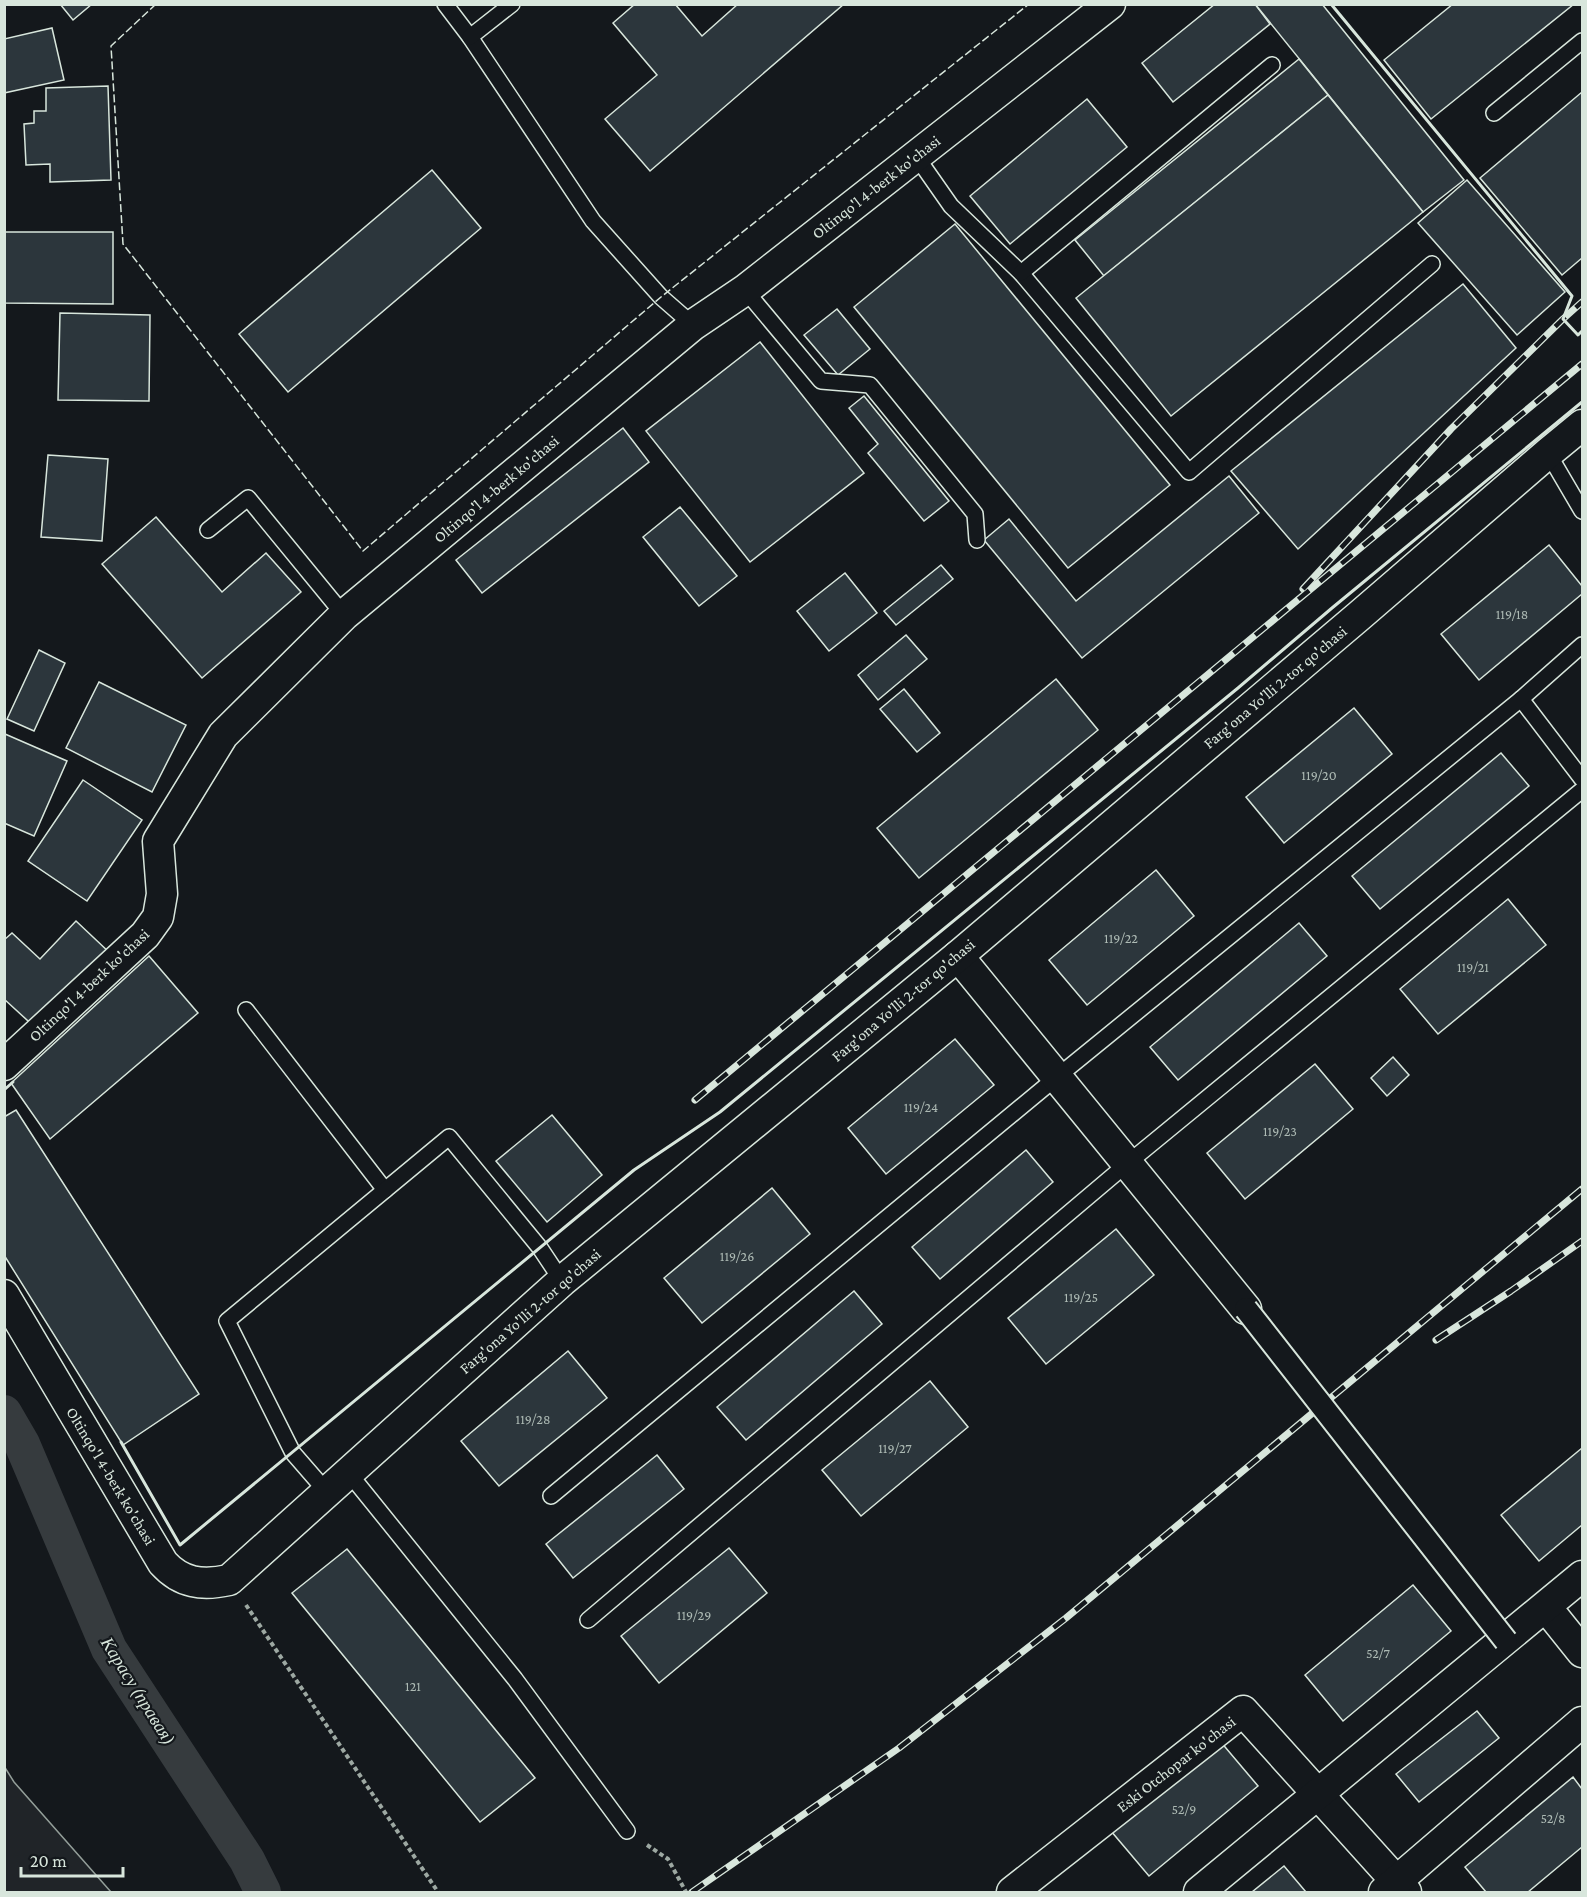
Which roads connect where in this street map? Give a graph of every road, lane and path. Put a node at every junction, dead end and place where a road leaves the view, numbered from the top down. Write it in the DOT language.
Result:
graph roads {
  1 [pos="445,4"];
  2 [pos="512,4"];
  3 [pos="1110,4"];
  4 [pos="470,37"];
  5 [pos="1582,41"];
  6 [pos="1272,65"];
  7 [pos="1494,113"];
  8 [pos="916,156"];
  9 [pos="1432,264"];
  10 [pos="1021,273"];
  11 [pos="745,290"];
  12 [pos="693,325"];
  13 [pos="1582,425"];
  14 [pos="1548,453"];
  15 [pos="1582,511"];
  16 [pos="208,530"];
  17 [pos="977,540"];
  18 [pos="344,615"];
  19 [pos="1582,645"];
  20 [pos="1521,699"];
  21 [pos="1582,779"];
  22 [pos="1582,790"];
  23 [pos="958,956"];
  24 [pos="246,1010"];
  25 [pos="4,1065"];
  26 [pos="1057,1077"];
  27 [pos="1128,1163"];
  28 [pos="385,1190"];
  29 [pos="562,1281"];
  30 [pos="4,1295"];
  31 [pos="1246,1309"];
  32 [pos="348,1472"];
  33 [pos="326,1491"];
  34 [pos="550,1496"];
  35 [pos="1582,1576"];
  36 [pos="229,1580"];
  37 [pos="1546,1607"];
  38 [pos="588,1620"];
  39 [pos="1506,1641"];
  40 [pos="1582,1652"];
  41 [pos="1582,1722"];
  42 [pos="1319,1795"];
  43 [pos="627,1831"];
  44 [pos="1396,1889"];
  45 [pos="438,1893"];
  46 [pos="686,1893"];
  47 [pos="1012,1893"];
  48 [pos="1199,1893"];
  1 -- 4 [label="lane"];
  2 -- 4 [label="lane"];
  3 -- 8 [label="street, Oltinqo'l 4-berk ko'chasi"];
  4 -- 12 [label="lane"];
  5 -- 7 [label="lane"];
  6 -- 10 [label="lane"];
  8 -- 10 [label="lane"];
  8 -- 11 [label="street, Oltinqo'l 4-berk ko'chasi"];
  9 -- 10 [label="lane"];
  11 -- 12 [label="street, Oltinqo'l 4-berk ko'chasi"];
  11 -- 17 [label="lane"];
  12 -- 18 [label="street, Oltinqo'l 4-berk ko'chasi"];
  13 -- 14 [label="street, Farg'ona Yo'lli 2-tor qo'chasi"];
  14 -- 15 [label="lane"];
  14 -- 23 [label="street, Farg'ona Yo'lli 2-tor qo'chasi"];
  16 -- 18 [label="lane"];
  18 -- 25 [label="street, Oltinqo'l 4-berk ko'chasi"];
  19 -- 20 [label="lane"];
  20 -- 21 [label="lane"];
  20 -- 26 [label="lane"];
  22 -- 27 [label="lane"];
  23 -- 26 [label="street"];
  23 -- 29 [label="street, Farg'ona Yo'lli 2-tor qo'chasi"];
  24 -- 28 [label="lane"];
  26 -- 27 [label="street"];
  26 -- 34 [label="lane"];
  27 -- 31 [label="street"];
  27 -- 38 [label="lane"];
  28 -- 29 [label="lane"];
  28 -- 33 [label="lane"];
  29 -- 32 [label="street, Farg'ona Yo'lli 2-tor qo'chasi"];
  30 -- 36 [label="street, Oltinqo'l 4-berk ko'chasi"];
  31 -- 39 [label="street, bridge"];
  32 -- 33 [label="street, Farg'ona Yo'lli 2-tor qo'chasi"];
  32 -- 43 [label="lane"];
  33 -- 36 [label="street, Farg'ona Yo'lli 2-tor qo'chasi"];
  35 -- 37 [label="street"];
  36 -- 45 [label="path"];
  37 -- 39 [label="street"];
  37 -- 40 [label="street"];
  39 -- 42 [label="street"];
  41 -- 44 [label="street, Eski Otchopar ko'chasi"];
  42 -- 44 [label="street, Eski Otchopar ko'chasi"];
  42 -- 47 [label="street, Eski Otchopar ko'chasi"];
  42 -- 48 [label="street"];
  43 -- 46 [label="path"];
}
